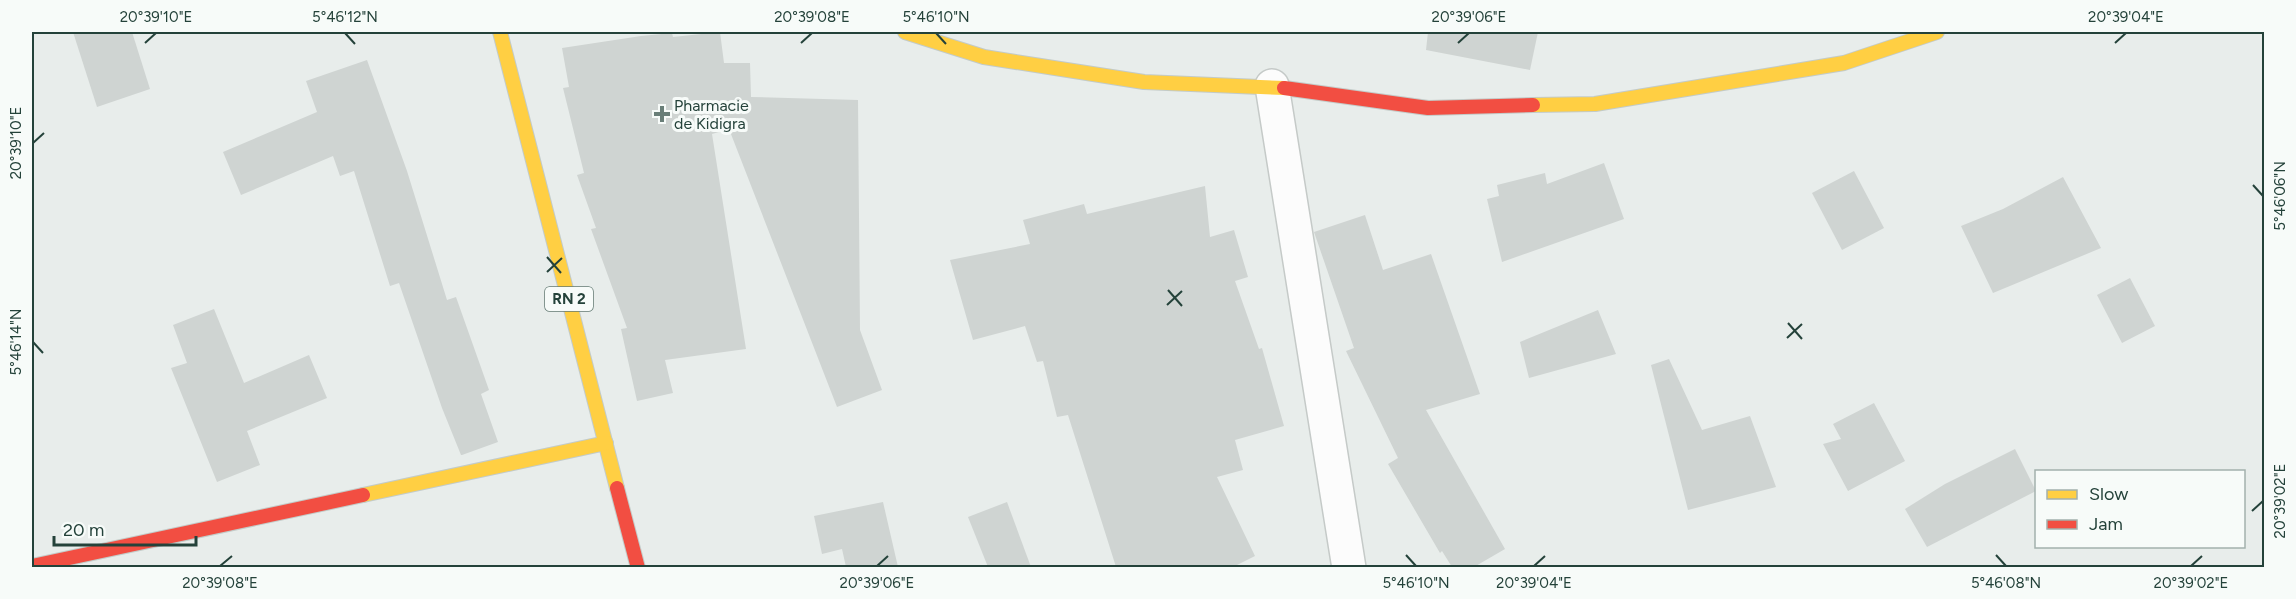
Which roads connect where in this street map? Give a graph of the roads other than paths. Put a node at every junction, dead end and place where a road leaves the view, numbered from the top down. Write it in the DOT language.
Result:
graph roads {
  1 [pos="500,32"];
  2 [pos="905,32"];
  3 [pos="1937,32"];
  4 [pos="1272,86"];
  5 [pos="606,443"];
  6 [pos="32,566"];
  7 [pos="638,567"];
  8 [pos="1349,567"];
  1 -- 5 [label="street, RN 2"];
  2 -- 4 [label="street"];
  3 -- 4 [label="street"];
  4 -- 8 [label="street"];
  5 -- 6 [label="street"];
  5 -- 7 [label="street, RN 2"];
}
